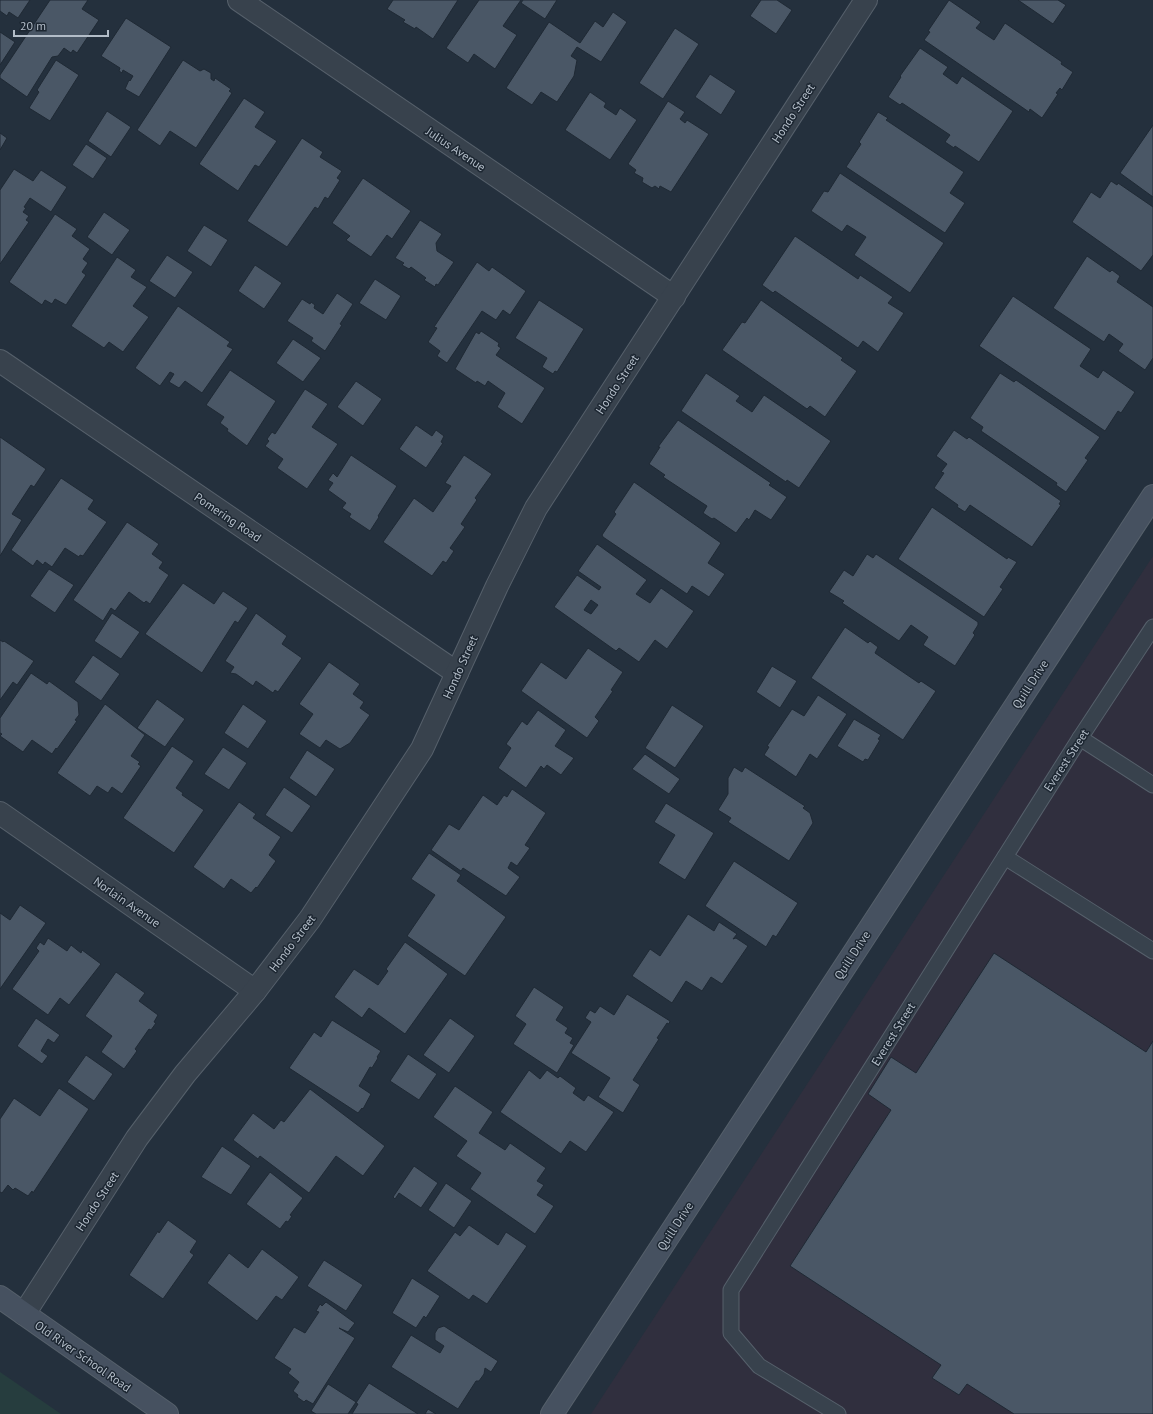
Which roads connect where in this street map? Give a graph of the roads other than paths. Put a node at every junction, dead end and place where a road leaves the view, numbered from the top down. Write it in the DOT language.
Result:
graph roads {
  1 [pos="239,0"];
  2 [pos="866,0"];
  3 [pos="674,297"];
  4 [pos="0,361"];
  5 [pos="1153,496"];
  6 [pos="1153,627"];
  7 [pos="456,673"];
  8 [pos="1080,738"];
  9 [pos="1153,785"];
  10 [pos="0,813"];
  11 [pos="1005,856"];
  12 [pos="1153,951"];
  13 [pos="254,991"];
  14 [pos="0,1297"];
  15 [pos="24,1314"];
  16 [pos="167,1414"];
  17 [pos="552,1414"];
  18 [pos="838,1414"];
  1 -- 3 [label="street, Julius Avenue"];
  2 -- 3 [label="street, Hondo Street"];
  3 -- 7 [label="street, Hondo Street"];
  4 -- 7 [label="street, Pomering Road"];
  5 -- 17 [label="street, Quill Drive"];
  6 -- 8 [label="lane, Everest Street"];
  7 -- 13 [label="street, Hondo Street"];
  8 -- 9 [label="lane"];
  8 -- 11 [label="lane, Everest Street"];
  10 -- 13 [label="street, Norlain Avenue"];
  11 -- 12 [label="lane"];
  11 -- 18 [label="lane, Everest Street"];
  13 -- 15 [label="street, Hondo Street"];
  14 -- 15 [label="street, Old River School Road"];
  15 -- 16 [label="street, Old River School Road"];
}
